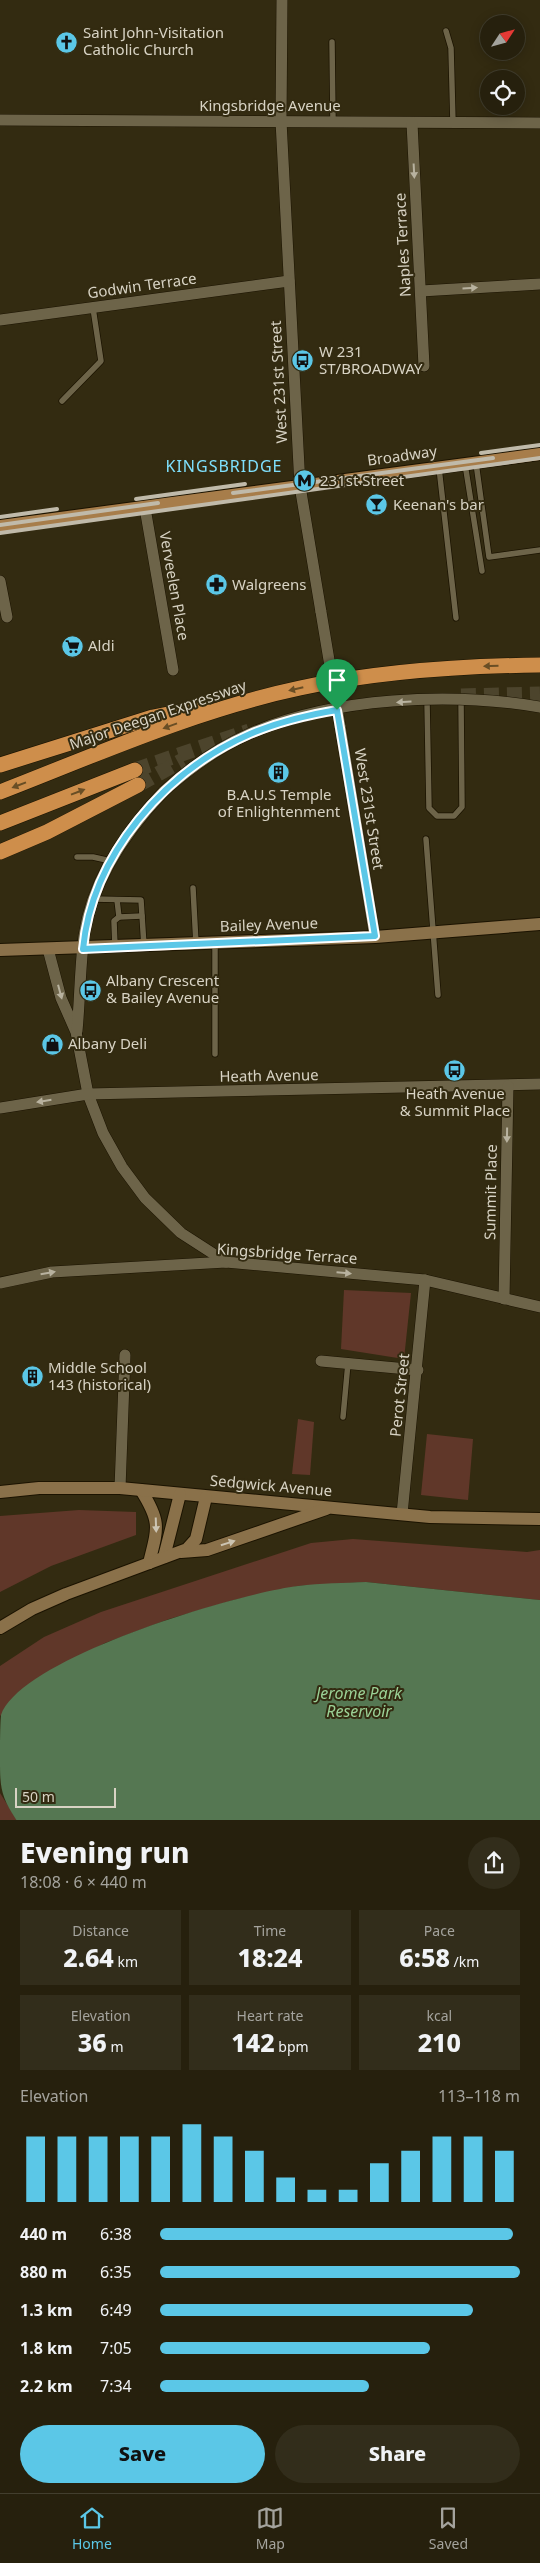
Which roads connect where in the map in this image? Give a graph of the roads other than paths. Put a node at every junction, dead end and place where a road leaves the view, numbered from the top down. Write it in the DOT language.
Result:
graph roads {
  1 [pos="282,0"];
  2 [pos="446,31"];
  3 [pos="332,42"];
  4 [pos="0,120"];
  5 [pos="281,121"];
  6 [pos="333,122"];
  7 [pos="412,122"];
  8 [pos="453,123"];
  9 [pos="540,123"];
  10 [pos="289,281"];
  11 [pos="540,284"];
  12 [pos="421,291"];
  13 [pos="93,308"];
  14 [pos="0,320"];
  15 [pos="424,366"];
  16 [pos="62,401"];
  17 [pos="540,454"];
  18 [pos="471,463"];
  19 [pos="439,468"];
  20 [pos="300,486"];
  21 [pos="145,508"];
  22 [pos="0,526"];
  23 [pos="540,550"];
  24 [pos="482,571"];
  25 [pos="0,581"];
  26 [pos="7,617"];
  27 [pos="456,618"];
  28 [pos="540,665"];
  29 [pos="173,670"];
  30 [pos="462,700"];
  31 [pos="250,701"];
  32 [pos="427,701"];
  33 [pos="540,707"];
  34 [pos="337,710"];
  35 [pos="5,763"];
  36 [pos="135,770"];
  37 [pos="138,785"];
  38 [pos="0,792"];
  39 [pos="0,823"];
  40 [pos="426,839"];
  41 [pos="0,852"];
  42 [pos="77,856"];
  43 [pos="111,861"];
  44 [pos="193,888"];
  45 [pos="93,899"];
  46 [pos="117,900"];
  47 [pos="142,916"];
  48 [pos="119,917"];
  49 [pos="540,924"];
  50 [pos="433,932"];
  51 [pos="375,936"];
  52 [pos="216,943"];
  53 [pos="196,944"];
  54 [pos="144,946"];
  55 [pos="115,948"];
  56 [pos="83,949"];
  57 [pos="0,950"];
  58 [pos="48,950"];
  59 [pos="438,995"];
  60 [pos="76,1032"];
  61 [pos="216,1054"];
  62 [pos="540,1084"];
  63 [pos="508,1086"];
  64 [pos="88,1094"];
  65 [pos="0,1108"];
  66 [pos="226,1262"];
  67 [pos="425,1280"];
  68 [pos="0,1283"];
  69 [pos="504,1299"];
  70 [pos="540,1308"];
  71 [pos="125,1355"];
  72 [pos="322,1361"];
  73 [pos="348,1364"];
  74 [pos="418,1370"];
  75 [pos="343,1417"];
  76 [pos="120,1488"];
  77 [pos="141,1490"];
  78 [pos="0,1492"];
  79 [pos="180,1494"];
  80 [pos="206,1496"];
  81 [pos="329,1508"];
  82 [pos="402,1514"];
  83 [pos="540,1519"];
  84 [pos="181,1552"];
  85 [pos="164,1557"];
  86 [pos="149,1563"];
  87 [pos="0,1628"];
  1 -- 5 [label="street, West 231st Street"];
  2 -- 8 [label="lane"];
  3 -- 6 [label="lane"];
  4 -- 5 [label="street, Kingsbridge Avenue"];
  5 -- 6 [label="street, Kingsbridge Avenue"];
  5 -- 10 [label="street, West 231st Street"];
  6 -- 7 [label="street, Kingsbridge Avenue"];
  7 -- 8 [label="street, Kingsbridge Avenue"];
  7 -- 12 [label="street, Naples Terrace, one-way"];
  8 -- 9 [label="street, Kingsbridge Avenue"];
  10 -- 13 [label="street, Godwin Terrace"];
  10 -- 20 [label="street, West 231st Street"];
  12 -- 11 [label="street, one-way"];
  12 -- 15 [label="street, Naples Terrace"];
  13 -- 14 [label="street, Godwin Terrace"];
  13 -- 16 [label="lane"];
  17 -- 18 [label="main road, Broadway"];
  18 -- 19 [label="main road, Broadway"];
  18 -- 23 [label="lane"];
  18 -- 24 [label="lane"];
  19 -- 20 [label="main road, Broadway"];
  19 -- 27 [label="lane"];
  20 -- 21 [label="main road, Broadway"];
  20 -- 34 [label="street, West 231st Street, bridge"];
  21 -- 22 [label="main road, Broadway"];
  21 -- 29 [label="street, Verveelen Place"];
  25 -- 26 [label="street"];
  28 -- 31 [label="highway, Major Deegan Expressway, one-way"];
  30 -- 32 [label="street, bridge"];
  30 -- 32 [label="lane"];
  30 -- 33 [label="street, bridge"];
  31 -- 35 [label="highway"];
  31 -- 38 [label="highway, Major Deegan Expressway, one-way"];
  32 -- 34 [label="street, one-way, bridge"];
  34 -- 43 [label="street, bridge"];
  34 -- 51 [label="street, West 231st Street, bridge"];
  39 -- 36 [label="highway, one-way"];
  37 -- 41 [label="highway"];
  40 -- 50 [label="lane"];
  42 -- 43 [label="lane"];
  43 -- 45 [label="street"];
  44 -- 53 [label="lane"];
  45 -- 46 [label="lane"];
  45 -- 56 [label="street"];
  46 -- 47 [label="lane"];
  46 -- 48 [label="lane"];
  47 -- 48 [label="lane"];
  47 -- 54 [label="lane"];
  48 -- 55 [label="lane"];
  49 -- 50 [label="street, Bailey Avenue"];
  50 -- 51 [label="street, Bailey Avenue"];
  50 -- 59 [label="lane"];
  51 -- 52 [label="street, Bailey Avenue"];
  52 -- 53 [label="street, Bailey Avenue"];
  52 -- 61 [label="lane"];
  53 -- 54 [label="street, Bailey Avenue"];
  54 -- 55 [label="street, Bailey Avenue"];
  55 -- 56 [label="street, Bailey Avenue"];
  56 -- 58 [label="street, Bailey Avenue"];
  56 -- 60 [label="street"];
  57 -- 58 [label="street, Bailey Avenue"];
  58 -- 60 [label="street, one-way"];
  60 -- 64 [label="street"];
  62 -- 63 [label="street, Heath Avenue"];
  63 -- 64 [label="street, Heath Avenue"];
  63 -- 69 [label="street, Summit Place, one-way"];
  64 -- 65 [label="street, Heath Avenue, one-way"];
  64 -- 66 [label="street"];
  66 -- 67 [label="street, Kingsbridge Terrace, one-way"];
  68 -- 66 [label="street, Kingsbridge Terrace, one-way"];
  67 -- 69 [label="street, Kingsbridge Terrace"];
  67 -- 74 [label="street, Perot Street"];
  69 -- 70 [label="street, Kingsbridge Terrace"];
  71 -- 76 [label="street"];
  72 -- 73 [label="street"];
  73 -- 74 [label="street"];
  73 -- 75 [label="lane"];
  74 -- 82 [label="street, Perot Street"];
  76 -- 77 [label="street, Sedgwick Avenue"];
  76 -- 78 [label="street, Sedgwick Avenue"];
  77 -- 79 [label="street, Sedgwick Avenue"];
  77 -- 86 [label="street, one-way"];
  79 -- 80 [label="street, Sedgwick Avenue"];
  79 -- 85 [label="street"];
  80 -- 81 [label="street, Sedgwick Avenue"];
  80 -- 84 [label="street"];
  81 -- 82 [label="street, Sedgwick Avenue"];
  84 -- 81 [label="street, one-way"];
  82 -- 83 [label="street, Sedgwick Avenue"];
  84 -- 85 [label="street"];
  85 -- 86 [label="street"];
  86 -- 87 [label="street"];
}
